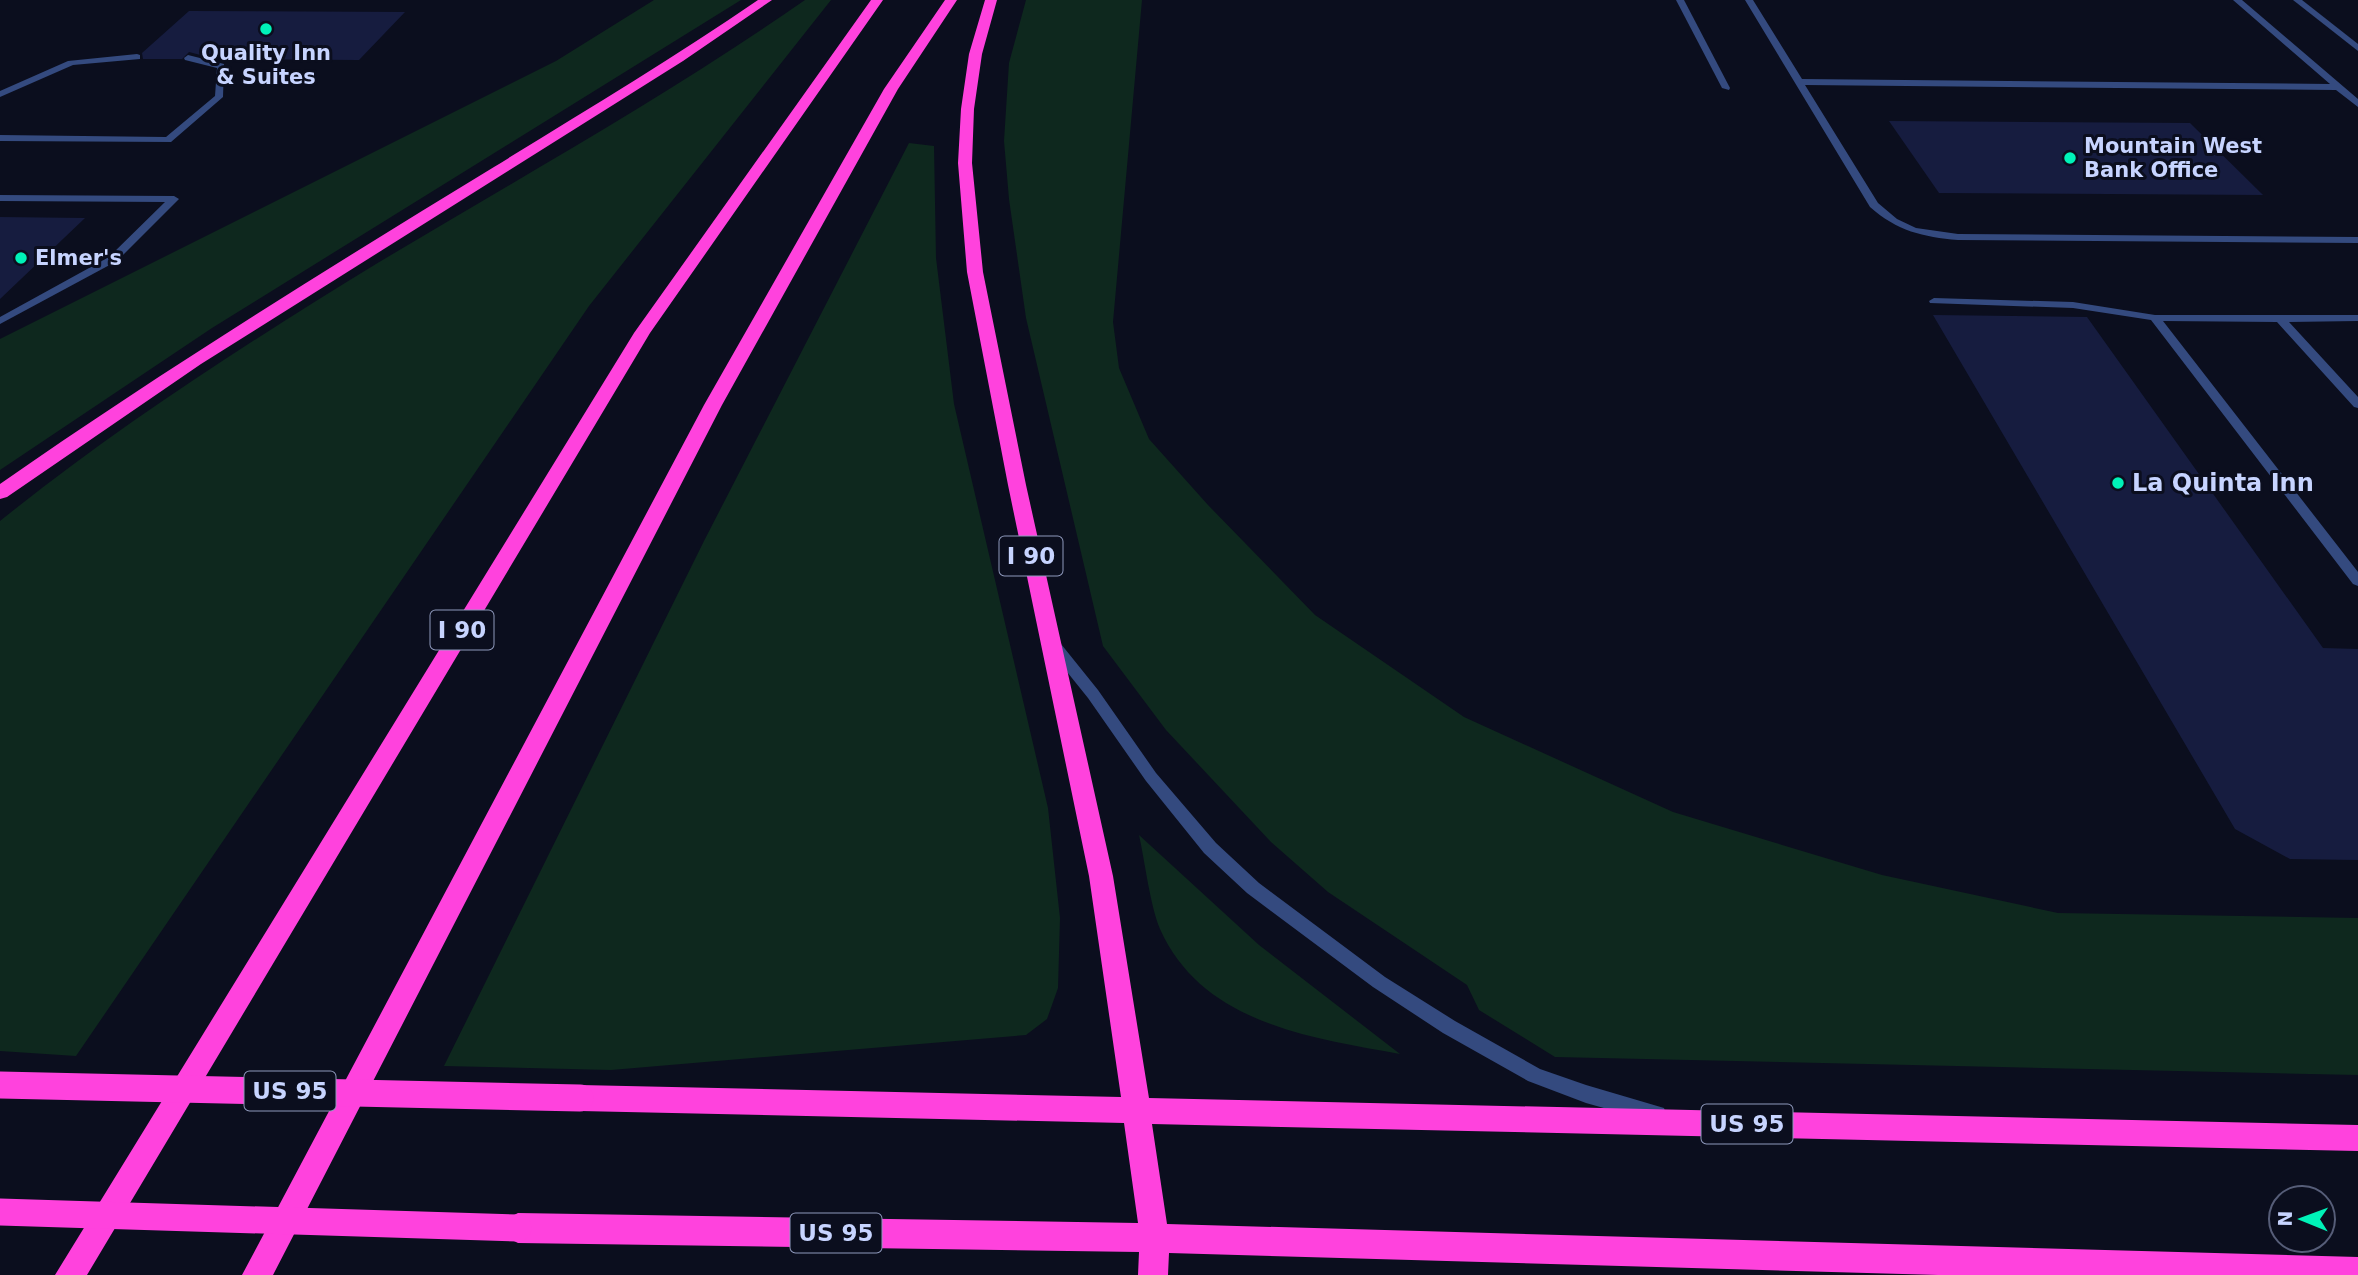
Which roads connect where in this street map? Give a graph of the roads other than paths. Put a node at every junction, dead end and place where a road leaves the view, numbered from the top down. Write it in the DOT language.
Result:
graph roads {
  1 [pos="766,0"];
  2 [pos="877,0"];
  3 [pos="951,0"];
  4 [pos="991,0"];
  5 [pos="1680,0"];
  6 [pos="1749,0"];
  7 [pos="2237,0"];
  8 [pos="2297,0"];
  9 [pos="2358,48"];
  10 [pos="137,57"];
  11 [pos="188,58"];
  12 [pos="1798,82"];
  13 [pos="2338,87"];
  14 [pos="1726,88"];
  15 [pos="0,94"];
  16 [pos="2358,104"];
  17 [pos="0,138"];
  18 [pos="0,198"];
  19 [pos="2358,240"];
  20 [pos="1934,301"];
  21 [pos="2155,318"];
  22 [pos="2358,318"];
  23 [pos="2280,319"];
  24 [pos="0,321"];
  25 [pos="2358,404"];
  26 [pos="0,493"];
  27 [pos="2358,581"];
  28 [pos="1049,639"];
  29 [pos="0,1085"];
  30 [pos="1135,1111"];
  31 [pos="1692,1123"];
  32 [pos="2358,1138"];
  33 [pos="0,1212"];
  34 [pos="1155,1238"];
  35 [pos="2148,1266"];
  36 [pos="2358,1272"];
  37 [pos="70,1275"];
  38 [pos="257,1275"];
  39 [pos="1153,1275"];
  40 [pos="2109,1275"];
  1 -- 26 [label="highway"];
  2 -- 37 [label="highway, I 90"];
  3 -- 38 [label="highway"];
  4 -- 28 [label="highway, I 90"];
  5 -- 14 [label="lane"];
  6 -- 12 [label="lane"];
  7 -- 13 [label="lane"];
  8 -- 9 [label="lane"];
  10 -- 15 [label="lane"];
  11 -- 17 [label="lane"];
  12 -- 13 [label="lane"];
  12 -- 19 [label="lane"];
  13 -- 16 [label="lane"];
  18 -- 24 [label="lane"];
  20 -- 21 [label="lane"];
  21 -- 23 [label="lane"];
  21 -- 27 [label="lane"];
  22 -- 23 [label="lane"];
  23 -- 25 [label="lane"];
  28 -- 30 [label="highway, I 90"];
  28 -- 31 [label="lane"];
  29 -- 30 [label="highway, US 95, bridge"];
  30 -- 31 [label="highway, US 95"];
  30 -- 34 [label="highway"];
  31 -- 32 [label="highway, US 95"];
  33 -- 34 [label="highway, US 95, bridge"];
  34 -- 35 [label="highway, US 95"];
  34 -- 39 [label="highway"];
  35 -- 36 [label="highway, US 95"];
  35 -- 40 [label="highway"];
}
